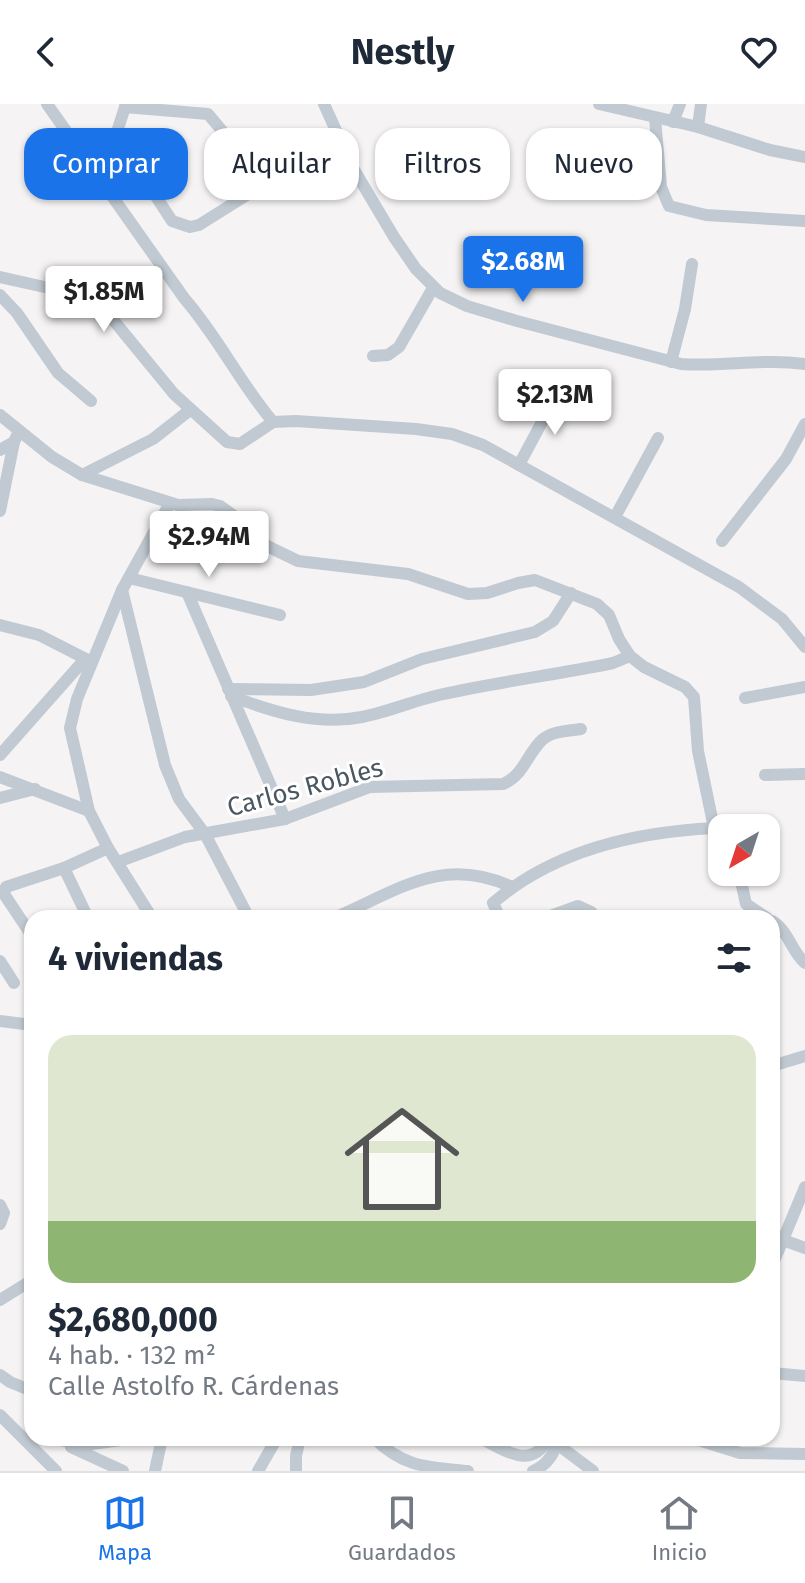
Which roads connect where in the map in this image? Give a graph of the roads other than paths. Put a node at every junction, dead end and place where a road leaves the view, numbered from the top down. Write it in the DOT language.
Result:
graph roads {
  1 [pos="47,104"];
  2 [pos="324,104"];
  3 [pos="599,104"];
  4 [pos="680,104"];
  5 [pos="701,104"];
  6 [pos="124,106"];
  7 [pos="209,109"];
  8 [pos="655,118"];
  9 [pos="673,122"];
  10 [pos="698,127"];
  11 [pos="64,128"];
  12 [pos="117,128"];
  13 [pos="224,128"];
  14 [pos="335,128"];
  15 [pos="805,157"];
  16 [pos="359,178"];
  17 [pos="114,200"];
  18 [pos="158,200"];
  19 [pos="239,200"];
  20 [pos="805,221"];
  21 [pos="692,264"];
  22 [pos="0,277"];
  23 [pos="433,288"];
  24 [pos="0,295"];
  25 [pos="373,356"];
  26 [pos="671,362"];
  27 [pos="805,364"];
  28 [pos="558,392"];
  29 [pos="91,401"];
  30 [pos="190,410"];
  31 [pos="0,415"];
  32 [pos="273,422"];
  33 [pos="805,424"];
  34 [pos="16,436"];
  35 [pos="658,438"];
  36 [pos="0,450"];
  37 [pos="519,465"];
  38 [pos="82,475"];
  39 [pos="170,503"];
  40 [pos="0,511"];
  41 [pos="615,517"];
  42 [pos="722,541"];
  43 [pos="126,584"];
  44 [pos="187,592"];
  45 [pos="571,593"];
  46 [pos="280,615"];
  47 [pos="0,625"];
  48 [pos="804,642"];
  49 [pos="630,656"];
  50 [pos="89,661"];
  51 [pos="805,687"];
  52 [pos="230,692"];
  53 [pos="745,698"];
  54 [pos="581,729"];
  55 [pos="0,755"];
  56 [pos="805,774"];
  57 [pos="765,775"];
  58 [pos="0,777"];
  59 [pos="35,789"];
  60 [pos="0,798"];
  61 [pos="89,811"];
  62 [pos="714,814"];
  63 [pos="285,819"];
  64 [pos="708,832"];
  65 [pos="205,834"];
  66 [pos="108,848"];
  67 [pos="118,862"];
  68 [pos="64,868"];
  69 [pos="742,886"];
  70 [pos="512,887"];
  71 [pos="84,910"];
  72 [pos="147,910"];
  73 [pos="245,910"];
  74 [pos="353,910"];
  75 [pos="496,910"];
  76 [pos="567,910"];
  77 [pos="587,910"];
  78 [pos="755,910"];
  79 [pos="24,924"];
  80 [pos="780,928"];
  81 [pos="0,961"];
  82 [pos="805,963"];
  83 [pos="14,983"];
  84 [pos="0,1021"];
  85 [pos="24,1024"];
  86 [pos="805,1056"];
  87 [pos="780,1064"];
  88 [pos="805,1187"];
  89 [pos="0,1205"];
  90 [pos="0,1224"];
  91 [pos="783,1240"];
  92 [pos="780,1247"];
  93 [pos="805,1248"];
  94 [pos="24,1285"];
  95 [pos="0,1300"];
  96 [pos="780,1374"];
  97 [pos="0,1375"];
  98 [pos="805,1376"];
  99 [pos="24,1388"];
  100 [pos="3,1418"];
  101 [pos="24,1427"];
  102 [pos="24,1439"];
  103 [pos="31,1446"];
  104 [pos="69,1446"];
  105 [pos="160,1446"];
  106 [pos="272,1446"];
  107 [pos="298,1446"];
  108 [pos="383,1446"];
  109 [pos="494,1446"];
  110 [pos="547,1446"];
  111 [pos="552,1446"];
  112 [pos="562,1446"];
  113 [pos="718,1446"];
  114 [pos="805,1454"];
  115 [pos="56,1471"];
  116 [pos="123,1471"];
  117 [pos="155,1471"];
  118 [pos="258,1471"];
  119 [pos="296,1471"];
  120 [pos="468,1471"];
  121 [pos="533,1471"];
  122 [pos="593,1471"];
  1 -- 11 [label="street"];
  2 -- 14 [label="street"];
  3 -- 8 [label="street"];
  4 -- 9 [label="street"];
  5 -- 10 [label="street"];
  6 -- 7 [label="street"];
  6 -- 12 [label="street"];
  7 -- 13 [label="street"];
  8 -- 9 [label="street"];
  8 -- 20 [label="street"];
  9 -- 10 [label="street"];
  10 -- 15 [label="street"];
  16 -- 23 [label="street"];
  17 -- 32 [label="street"];
  18 -- 19 [label="street"];
  21 -- 26 [label="street"];
  22 -- 30 [label="street"];
  23 -- 25 [label="street"];
  23 -- 26 [label="street"];
  24 -- 29 [label="street"];
  26 -- 27 [label="street"];
  28 -- 37 [label="street"];
  30 -- 32 [label="street"];
  30 -- 38 [label="street"];
  31 -- 34 [label="street"];
  32 -- 37 [label="street"];
  33 -- 42 [label="street"];
  34 -- 36 [label="street"];
  34 -- 38 [label="street"];
  34 -- 40 [label="street"];
  35 -- 41 [label="street"];
  37 -- 41 [label="street"];
  38 -- 39 [label="street"];
  39 -- 43 [label="street"];
  39 -- 45 [label="street"];
  41 -- 48 [label="street"];
  43 -- 44 [label="street"];
  43 -- 50 [label="street"];
  43 -- 65 [label="street"];
  44 -- 46 [label="street"];
  44 -- 52 [label="street"];
  45 -- 49 [label="street"];
  45 -- 52 [label="street"];
  47 -- 50 [label="street"];
  49 -- 52 [label="street"];
  49 -- 62 [label="street"];
  50 -- 55 [label="street"];
  50 -- 61 [label="street"];
  51 -- 53 [label="street"];
  52 -- 63 [label="street"];
  54 -- 63 [label="street, Carlos Robles"];
  56 -- 57 [label="street"];
  58 -- 59 [label="street"];
  59 -- 60 [label="street"];
  59 -- 61 [label="street"];
  61 -- 66 [label="street"];
  63 -- 65 [label="street, Carlos Robles"];
  64 -- 70 [label="street"];
  65 -- 67 [label="street, Carlos Robles"];
  65 -- 73 [label="street"];
  66 -- 67 [label="street"];
  66 -- 68 [label="street"];
  67 -- 72 [label="street"];
  68 -- 71 [label="street"];
  68 -- 79 [label="street"];
  69 -- 78 [label="street"];
  70 -- 74 [label="street"];
  70 -- 75 [label="street"];
  76 -- 77 [label="street"];
  80 -- 82 [label="street"];
  81 -- 83 [label="street"];
  84 -- 85 [label="street"];
  86 -- 87 [label="street"];
  88 -- 91 [label="street"];
  89 -- 90 [label="street"];
  91 -- 92 [label="street"];
  91 -- 93 [label="street"];
  94 -- 95 [label="street"];
  96 -- 98 [label="street"];
  97 -- 99 [label="street"];
  100 -- 101 [label="street"];
  100 -- 102 [label="street"];
  103 -- 115 [label="street"];
  104 -- 116 [label="street"];
  105 -- 117 [label="street"];
  106 -- 118 [label="street"];
  107 -- 119 [label="street"];
  108 -- 120 [label="street"];
  109 -- 110 [label="street"];
  111 -- 121 [label="street"];
  112 -- 122 [label="street"];
  113 -- 114 [label="street"];
}
